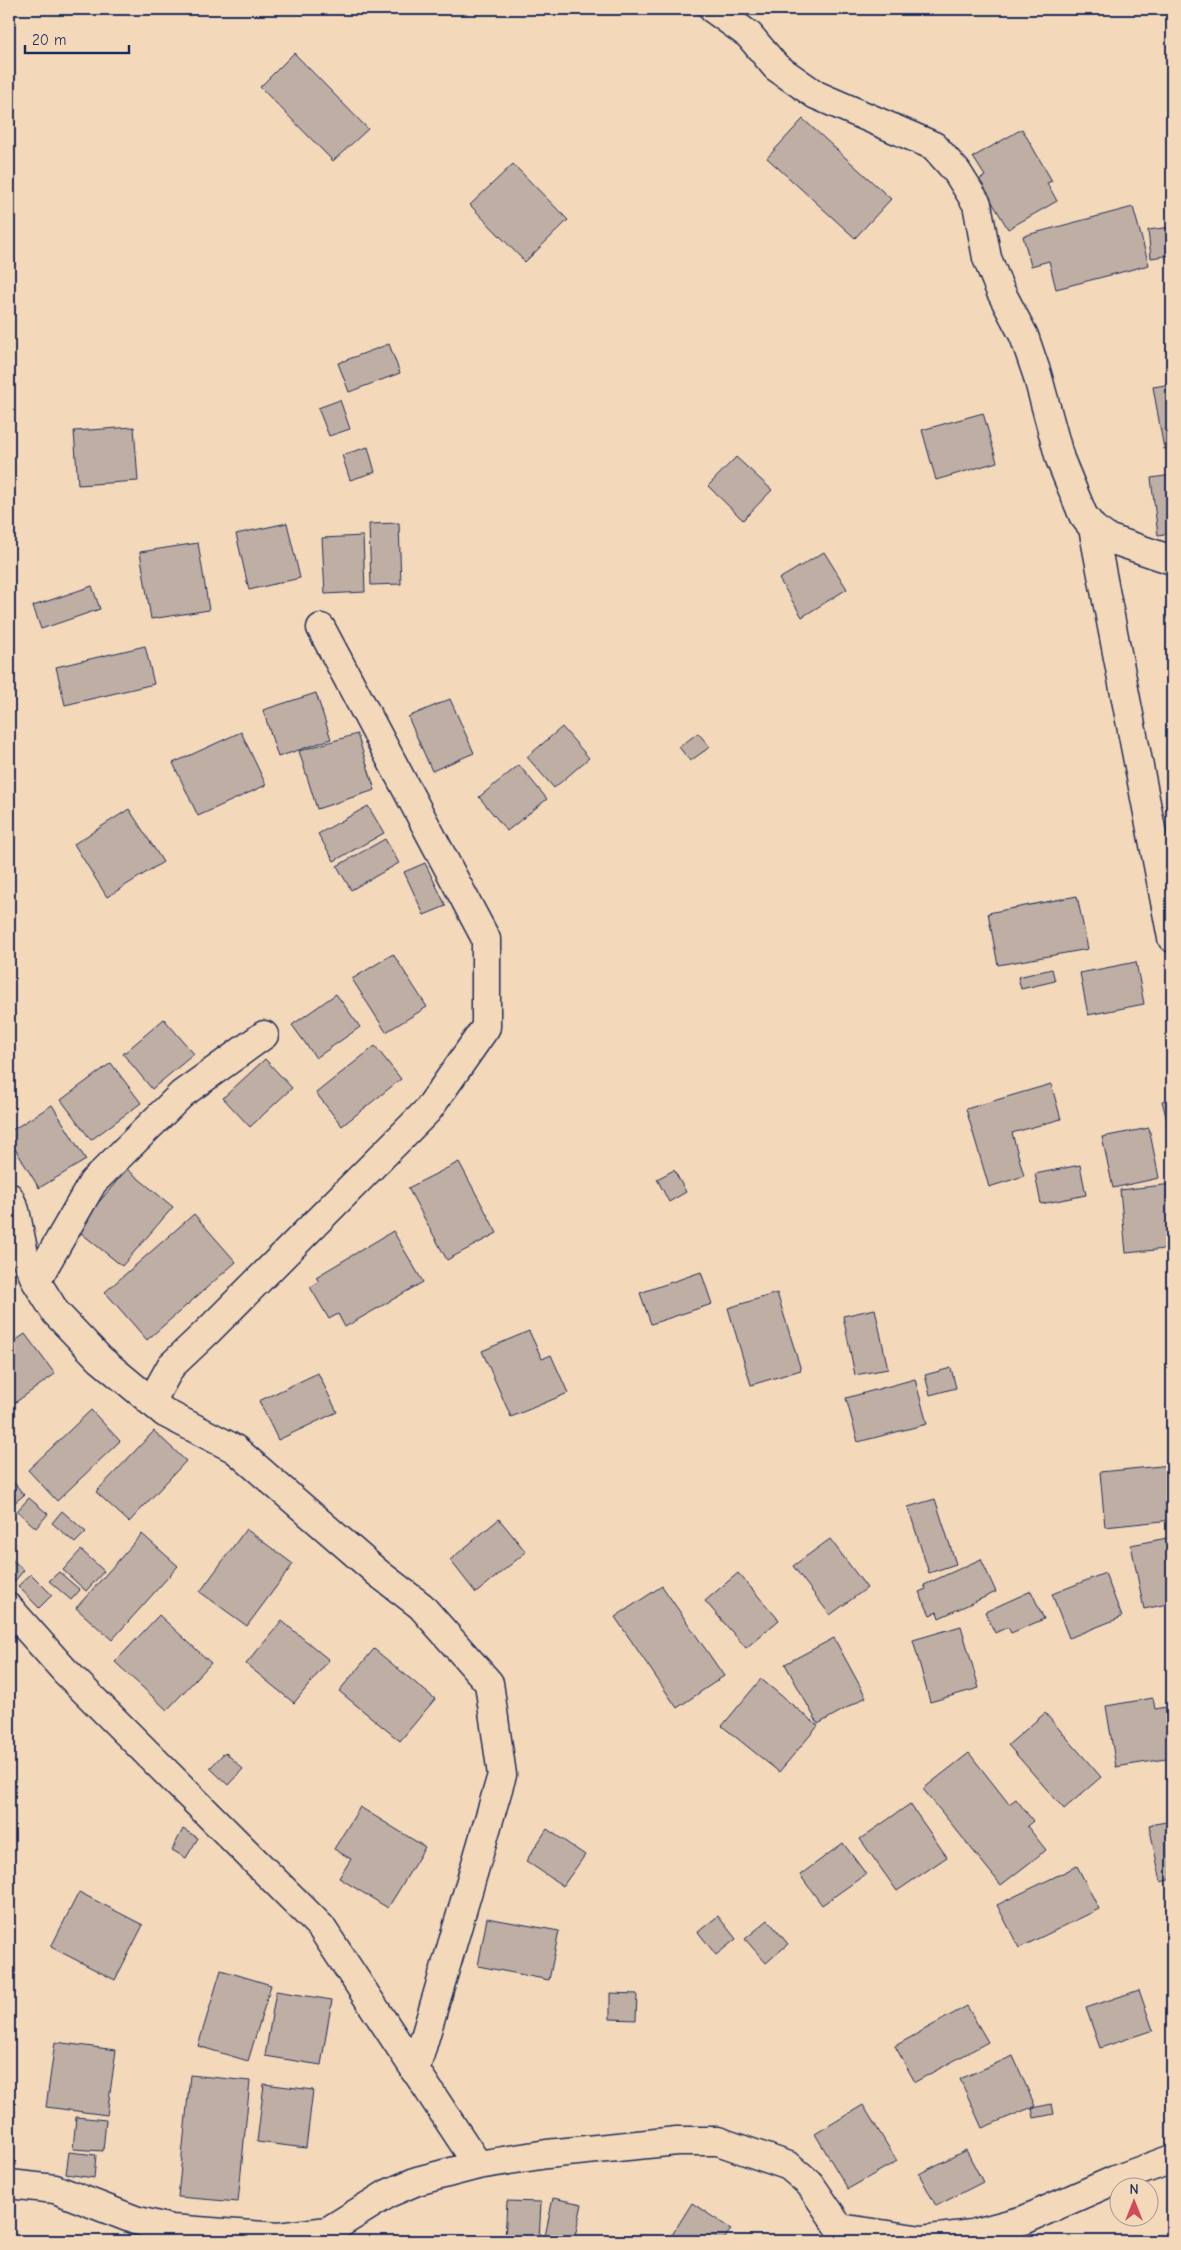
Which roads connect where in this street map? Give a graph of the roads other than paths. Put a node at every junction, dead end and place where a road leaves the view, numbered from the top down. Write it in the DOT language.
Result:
graph roads {
  1 [pos="714,9"];
  2 [pos="1093,528"];
  3 [pos="1172,560"];
  4 [pos="321,628"];
  5 [pos="1172,938"];
  6 [pos="264,1035"];
  7 [pos="9,1197"];
  8 [pos="36,1281"];
  9 [pos="151,1402"];
  10 [pos="9,1608"];
  11 [pos="415,2071"];
  12 [pos="1172,2159"];
  13 [pos="478,2165"];
  14 [pos="9,2184"];
  15 [pos="842,2234"];
  1 -- 2 [label="street"];
  2 -- 3 [label="street"];
  2 -- 5 [label="street"];
  4 -- 9 [label="street"];
  6 -- 8 [label="street"];
  7 -- 8 [label="street"];
  8 -- 9 [label="street"];
  9 -- 11 [label="street"];
  10 -- 11 [label="street"];
  11 -- 13 [label="street"];
  12 -- 15 [label="street"];
  13 -- 14 [label="street"];
  13 -- 15 [label="street"];
}
